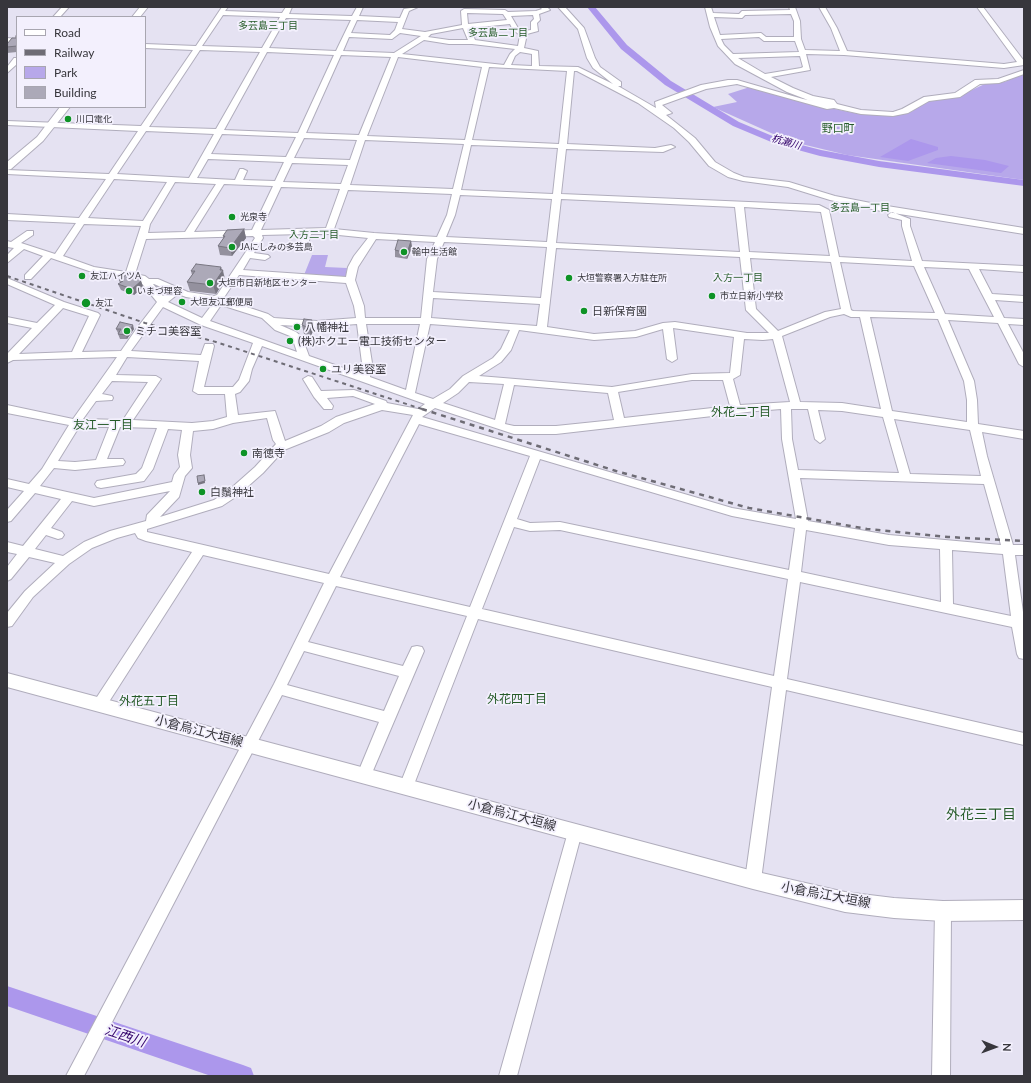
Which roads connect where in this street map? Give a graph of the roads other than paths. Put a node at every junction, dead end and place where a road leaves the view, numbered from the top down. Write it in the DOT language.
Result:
graph roads {
  1 [pos="66,7"];
  2 [pos="144,7"];
  3 [pos="290,7"];
  4 [pos="360,7"];
  5 [pos="415,7"];
  6 [pos="543,7"];
  7 [pos="562,7"];
  8 [pos="708,7"];
  9 [pos="822,7"];
  10 [pos="980,7"];
  11 [pos="462,9"];
  12 [pos="223,10"];
  13 [pos="792,10"];
  14 [pos="536,13"];
  15 [pos="507,14"];
  16 [pos="285,15"];
  17 [pos="710,15"];
  18 [pos="57,16"];
  19 [pos="137,16"];
  20 [pos="355,18"];
  21 [pos="403,20"];
  22 [pos="512,22"];
  23 [pos="467,26"];
  24 [pos="398,31"];
  25 [pos="523,33"];
  26 [pos="347,35"];
  27 [pos="424,36"];
  28 [pos="717,37"];
  29 [pos="798,39"];
  30 [pos="472,42"];
  31 [pos="146,46"];
  32 [pos="198,48"];
  33 [pos="520,49"];
  34 [pos="265,50"];
  35 [pos="339,53"];
  36 [pos="802,53"];
  37 [pos="844,53"];
  38 [pos="395,55"];
  39 [pos="731,56"];
  40 [pos="16,61"];
  41 [pos="1023,63"];
  42 [pos="486,65"];
  43 [pos="506,66"];
  44 [pos="535,68"];
  45 [pos="571,69"];
  46 [pos="7,71"];
  47 [pos="1024,72"];
  48 [pos="762,76"];
  49 [pos="637,98"];
  50 [pos="834,106"];
  51 [pos="64,108"];
  52 [pos="7,123"];
  53 [pos="52,125"];
  54 [pos="677,126"];
  55 [pos="144,129"];
  56 [pos="219,132"];
  57 [pos="300,135"];
  58 [pos="362,138"];
  59 [pos="467,142"];
  60 [pos="563,146"];
  61 [pos="671,147"];
  62 [pos="205,156"];
  63 [pos="252,158"];
  64 [pos="290,160"];
  65 [pos="354,162"];
  66 [pos="7,167"];
  67 [pos="7,172"];
  68 [pos="112,176"];
  69 [pos="173,179"];
  70 [pos="192,180"];
  71 [pos="221,182"];
  72 [pos="238,182"];
  73 [pos="279,184"];
  74 [pos="345,188"];
  75 [pos="457,192"];
  76 [pos="558,197"];
  77 [pos="851,202"];
  78 [pos="739,205"];
  79 [pos="7,217"];
  80 [pos="83,220"];
  81 [pos="146,224"];
  82 [pos="308,231"];
  83 [pos="329,231"];
  84 [pos="1024,231"];
  85 [pos="256,232"];
  86 [pos="30,233"];
  87 [pos="188,235"];
  88 [pos="143,236"];
  89 [pos="374,236"];
  90 [pos="441,240"];
  91 [pos="304,244"];
  92 [pos="14,245"];
  93 [pos="552,245"];
  94 [pos="247,255"];
  95 [pos="745,255"];
  96 [pos="53,256"];
  97 [pos="265,257"];
  98 [pos="7,260"];
  99 [pos="835,260"];
  100 [pos="918,264"];
  101 [pos="973,267"];
  102 [pos="1024,269"];
  103 [pos="236,272"];
  104 [pos="130,276"];
  105 [pos="28,277"];
  106 [pos="350,280"];
  107 [pos="7,281"];
  108 [pos="147,282"];
  109 [pos="177,290"];
  110 [pos="428,295"];
  111 [pos="990,297"];
  112 [pos="1024,299"];
  113 [pos="218,300"];
  114 [pos="546,301"];
  115 [pos="163,303"];
  116 [pos="61,304"];
  117 [pos="846,311"];
  118 [pos="864,314"];
  119 [pos="942,316"];
  120 [pos="7,320"];
  121 [pos="272,321"];
  122 [pos="361,321"];
  123 [pos="1001,321"];
  124 [pos="426,322"];
  125 [pos="1024,322"];
  126 [pos="204,323"];
  127 [pos="39,326"];
  128 [pos="516,326"];
  129 [pos="668,326"];
  130 [pos="542,329"];
  131 [pos="738,335"];
  132 [pos="777,335"];
  133 [pos="259,342"];
  134 [pos="209,346"];
  135 [pos="124,354"];
  136 [pos="75,356"];
  137 [pos="304,357"];
  138 [pos="8,358"];
  139 [pos="205,358"];
  140 [pos="672,359"];
  141 [pos="1024,364"];
  142 [pos="727,377"];
  143 [pos="109,378"];
  144 [pos="364,378"];
  145 [pos="467,378"];
  146 [pos="308,379"];
  147 [pos="510,382"];
  148 [pos="236,390"];
  149 [pos="612,390"];
  150 [pos="410,394"];
  151 [pos="318,395"];
  152 [pos="93,397"];
  153 [pos="108,398"];
  154 [pos="434,403"];
  155 [pos="791,405"];
  156 [pos="812,405"];
  157 [pos="328,406"];
  158 [pos="382,406"];
  159 [pos="7,409"];
  160 [pos="736,410"];
  161 [pos="887,413"];
  162 [pos="418,416"];
  163 [pos="233,419"];
  164 [pos="620,422"];
  165 [pos="76,424"];
  166 [pos="121,424"];
  167 [pos="164,425"];
  168 [pos="499,426"];
  169 [pos="188,427"];
  170 [pos="975,427"];
  171 [pos="1024,435"];
  172 [pos="820,439"];
  173 [pos="283,445"];
  174 [pos="536,455"];
  175 [pos="119,462"];
  176 [pos="100,463"];
  177 [pos="50,464"];
  178 [pos="794,474"];
  179 [pos="906,478"];
  180 [pos="988,480"];
  181 [pos="7,483"];
  182 [pos="178,485"];
  183 [pos="32,489"];
  184 [pos="89,489"];
  185 [pos="69,497"];
  186 [pos="86,500"];
  187 [pos="105,500"];
  188 [pos="7,517"];
  189 [pos="509,522"];
  190 [pos="152,523"];
  191 [pos="801,526"];
  192 [pos="140,527"];
  193 [pos="44,530"];
  194 [pos="58,535"];
  195 [pos="946,546"];
  196 [pos="7,547"];
  197 [pos="200,549"];
  198 [pos="1008,550"];
  199 [pos="1024,550"];
  200 [pos="27,551"];
  201 [pos="65,561"];
  202 [pos="7,576"];
  203 [pos="794,576"];
  204 [pos="332,580"];
  205 [pos="947,608"];
  206 [pos="474,613"];
  207 [pos="7,622"];
  208 [pos="1018,623"];
  209 [pos="300,645"];
  210 [pos="417,651"];
  211 [pos="1024,654"];
  212 [pos="407,672"];
  213 [pos="7,680"];
  214 [pos="780,684"];
  215 [pos="279,688"];
  216 [pos="100,704"];
  217 [pos="388,718"];
  218 [pos="1024,739"];
  219 [pos="249,744"];
  220 [pos="364,775"];
  221 [pos="406,787"];
  222 [pos="575,832"];
  223 [pos="753,880"];
  224 [pos="1024,910"];
  225 [pos="943,911"];
  226 [pos="75,1076"];
  227 [pos="508,1076"];
  228 [pos="941,1076"];
  1 -- 18 [label="street"];
  2 -- 19 [label="main road"];
  3 -- 16 [label="street"];
  4 -- 20 [label="street"];
  5 -- 21 [label="street"];
  6 -- 14 [label="street"];
  7 -- 49 [label="street"];
  8 -- 17 [label="street"];
  9 -- 37 [label="street"];
  10 -- 41 [label="street"];
  11 -- 15 [label="street"];
  11 -- 23 [label="street"];
  12 -- 16 [label="street"];
  12 -- 32 [label="street"];
  13 -- 17 [label="street"];
  13 -- 29 [label="street"];
  14 -- 15 [label="street"];
  14 -- 25 [label="street"];
  15 -- 22 [label="street"];
  16 -- 20 [label="street"];
  16 -- 34 [label="street"];
  17 -- 28 [label="street"];
  20 -- 21 [label="street"];
  20 -- 26 [label="street"];
  21 -- 24 [label="street"];
  22 -- 23 [label="street"];
  22 -- 25 [label="street"];
  23 -- 27 [label="street"];
  23 -- 30 [label="street"];
  24 -- 26 [label="street"];
  24 -- 27 [label="street"];
  25 -- 33 [label="street"];
  26 -- 35 [label="street"];
  27 -- 30 [label="street"];
  27 -- 38 [label="street"];
  28 -- 29 [label="street"];
  28 -- 39 [label="street"];
  29 -- 36 [label="street"];
  30 -- 33 [label="street"];
  31 -- 32 [label="street"];
  32 -- 34 [label="street"];
  32 -- 55 [label="street"];
  33 -- 43 [label="street"];
  33 -- 44 [label="street"];
  34 -- 35 [label="street"];
  34 -- 56 [label="street"];
  35 -- 38 [label="street"];
  35 -- 57 [label="street"];
  36 -- 37 [label="street"];
  36 -- 39 [label="street"];
  36 -- 48 [label="street"];
  37 -- 41 [label="street"];
  38 -- 42 [label="street"];
  38 -- 58 [label="street"];
  39 -- 48 [label="street"];
  40 -- 46 [label="street"];
  42 -- 43 [label="street"];
  42 -- 59 [label="street"];
  43 -- 44 [label="street"];
  44 -- 45 [label="street"];
  45 -- 49 [label="street"];
  45 -- 60 [label="street"];
  47 -- 50 [label="street"];
  48 -- 50 [label="street"];
  49 -- 54 [label="street"];
  50 -- 54 [label="street"];
  51 -- 53 [label="main road"];
  52 -- 53 [label="street"];
  53 -- 55 [label="street"];
  53 -- 66 [label="main road"];
  54 -- 77 [label="street"];
  55 -- 56 [label="street"];
  55 -- 68 [label="street"];
  56 -- 57 [label="street"];
  56 -- 62 [label="street"];
  57 -- 58 [label="street"];
  57 -- 64 [label="street"];
  58 -- 59 [label="street"];
  58 -- 65 [label="street"];
  59 -- 60 [label="street"];
  59 -- 75 [label="street"];
  60 -- 61 [label="street"];
  60 -- 76 [label="street"];
  62 -- 63 [label="street"];
  62 -- 70 [label="street"];
  63 -- 64 [label="street"];
  63 -- 72 [label="street"];
  64 -- 65 [label="street"];
  64 -- 73 [label="street"];
  65 -- 74 [label="street"];
  67 -- 68 [label="street"];
  68 -- 69 [label="street"];
  68 -- 80 [label="street"];
  69 -- 70 [label="street"];
  69 -- 81 [label="street"];
  70 -- 71 [label="street"];
  71 -- 72 [label="street"];
  71 -- 87 [label="street"];
  72 -- 73 [label="street"];
  73 -- 74 [label="street"];
  73 -- 85 [label="street"];
  74 -- 75 [label="street"];
  74 -- 83 [label="street"];
  75 -- 76 [label="street"];
  75 -- 90 [label="street"];
  76 -- 78 [label="street"];
  76 -- 93 [label="street"];
  77 -- 84 [label="street"];
  77 -- 100 [label="street"];
  78 -- 95 [label="street"];
  78 -- 99 [label="street"];
  79 -- 80 [label="street"];
  80 -- 81 [label="street"];
  80 -- 96 [label="street"];
  81 -- 88 [label="street"];
  82 -- 83 [label="street"];
  82 -- 85 [label="street"];
  82 -- 91 [label="street"];
  83 -- 89 [label="street"];
  85 -- 87 [label="street"];
  85 -- 94 [label="street"];
  86 -- 92 [label="street"];
  87 -- 88 [label="street"];
  88 -- 104 [label="street"];
  89 -- 90 [label="street"];
  89 -- 106 [label="street"];
  90 -- 93 [label="street"];
  90 -- 110 [label="street"];
  92 -- 96 [label="street"];
  92 -- 98 [label="street"];
  93 -- 95 [label="street"];
  93 -- 114 [label="street"];
  94 -- 97 [label="street"];
  94 -- 103 [label="street"];
  95 -- 99 [label="street"];
  95 -- 132 [label="street"];
  96 -- 104 [label="street"];
  96 -- 105 [label="street"];
  99 -- 100 [label="street"];
  99 -- 117 [label="street"];
  100 -- 101 [label="street"];
  100 -- 119 [label="street"];
  101 -- 102 [label="street"];
  101 -- 111 [label="street"];
  103 -- 106 [label="street"];
  103 -- 113 [label="street"];
  104 -- 108 [label="street"];
  106 -- 122 [label="street"];
  107 -- 116 [label="street"];
  108 -- 109 [label="street"];
  108 -- 115 [label="street"];
  109 -- 113 [label="street"];
  109 -- 115 [label="street"];
  110 -- 114 [label="street"];
  110 -- 124 [label="street"];
  111 -- 112 [label="street"];
  111 -- 123 [label="street"];
  113 -- 121 [label="street"];
  113 -- 126 [label="street"];
  114 -- 130 [label="street"];
  115 -- 126 [label="street"];
  115 -- 135 [label="street"];
  116 -- 127 [label="street"];
  116 -- 136 [label="street"];
  117 -- 118 [label="street"];
  117 -- 132 [label="street"];
  118 -- 119 [label="street"];
  118 -- 161 [label="street"];
  119 -- 123 [label="street"];
  119 -- 170 [label="street"];
  120 -- 127 [label="street"];
  121 -- 122 [label="street"];
  121 -- 137 [label="street"];
  122 -- 124 [label="street"];
  122 -- 144 [label="street"];
  123 -- 125 [label="street"];
  123 -- 141 [label="street"];
  124 -- 128 [label="street"];
  124 -- 150 [label="street"];
  126 -- 133 [label="street"];
  127 -- 138 [label="street"];
  128 -- 130 [label="street"];
  128 -- 145 [label="street"];
  129 -- 130 [label="street"];
  129 -- 131 [label="street"];
  129 -- 140 [label="street"];
  131 -- 132 [label="street"];
  131 -- 142 [label="street"];
  132 -- 155 [label="street"];
  133 -- 137 [label="street"];
  133 -- 148 [label="street"];
  134 -- 139 [label="street"];
  135 -- 136 [label="street"];
  135 -- 139 [label="street"];
  135 -- 143 [label="street"];
  136 -- 138 [label="street"];
  137 -- 144 [label="street"];
  139 -- 148 [label="street"];
  142 -- 149 [label="street"];
  142 -- 160 [label="street"];
  143 -- 152 [label="street"];
  143 -- 166 [label="street"];
  144 -- 150 [label="street"];
  145 -- 147 [label="street"];
  145 -- 154 [label="street"];
  146 -- 151 [label="street"];
  147 -- 149 [label="street"];
  147 -- 168 [label="street"];
  148 -- 163 [label="street"];
  149 -- 164 [label="street"];
  150 -- 154 [label="street"];
  151 -- 157 [label="street"];
  151 -- 158 [label="street"];
  152 -- 153 [label="street"];
  152 -- 165 [label="street"];
  154 -- 162 [label="street"];
  154 -- 168 [label="street"];
  155 -- 156 [label="street"];
  155 -- 160 [label="street"];
  155 -- 178 [label="street"];
  156 -- 161 [label="street"];
  156 -- 172 [label="street"];
  158 -- 162 [label="street"];
  158 -- 173 [label="street"];
  159 -- 165 [label="street"];
  160 -- 164 [label="street"];
  161 -- 170 [label="street"];
  161 -- 179 [label="street"];
  162 -- 174 [label="street"];
  162 -- 204 [label="street"];
  163 -- 169 [label="street"];
  163 -- 173 [label="street"];
  164 -- 168 [label="street"];
  165 -- 166 [label="street"];
  165 -- 177 [label="street"];
  166 -- 167 [label="street"];
  166 -- 176 [label="street"];
  167 -- 169 [label="street"];
  167 -- 187 [label="street"];
  169 -- 182 [label="street"];
  170 -- 171 [label="street"];
  170 -- 180 [label="street"];
  173 -- 190 [label="street"];
  174 -- 189 [label="street"];
  174 -- 191 [label="street"];
  175 -- 176 [label="street"];
  176 -- 177 [label="street"];
  177 -- 183 [label="street"];
  178 -- 179 [label="street"];
  178 -- 191 [label="street"];
  179 -- 180 [label="street"];
  180 -- 198 [label="street"];
  181 -- 183 [label="street"];
  182 -- 187 [label="street"];
  182 -- 190 [label="street"];
  183 -- 185 [label="street"];
  183 -- 188 [label="street"];
  184 -- 186 [label="street"];
  185 -- 186 [label="street"];
  185 -- 193 [label="street"];
  186 -- 187 [label="street"];
  189 -- 203 [label="street"];
  189 -- 206 [label="street"];
  190 -- 192 [label="street"];
  191 -- 195 [label="street"];
  191 -- 203 [label="street"];
  192 -- 197 [label="street"];
  192 -- 201 [label="street"];
  193 -- 194 [label="street"];
  193 -- 200 [label="street"];
  195 -- 198 [label="street"];
  195 -- 205 [label="street"];
  196 -- 200 [label="street"];
  197 -- 204 [label="street"];
  197 -- 216 [label="street"];
  198 -- 199 [label="street"];
  198 -- 208 [label="street"];
  200 -- 201 [label="street"];
  200 -- 202 [label="street"];
  201 -- 207 [label="street"];
  203 -- 205 [label="street"];
  203 -- 214 [label="street"];
  204 -- 206 [label="street"];
  204 -- 209 [label="street"];
  205 -- 208 [label="street"];
  206 -- 214 [label="street"];
  206 -- 221 [label="street"];
  208 -- 211 [label="street"];
  209 -- 212 [label="street"];
  209 -- 215 [label="street"];
  210 -- 212 [label="street"];
  212 -- 217 [label="street"];
  213 -- 216 [label="main road, 小倉烏江大垣線"];
  214 -- 218 [label="street"];
  214 -- 223 [label="street"];
  215 -- 217 [label="street"];
  215 -- 219 [label="street"];
  216 -- 219 [label="main road, 小倉烏江大垣線"];
  217 -- 220 [label="street"];
  219 -- 220 [label="main road, 小倉烏江大垣線"];
  219 -- 226 [label="street"];
  220 -- 221 [label="main road, 小倉烏江大垣線"];
  221 -- 222 [label="main road, 小倉烏江大垣線"];
  222 -- 223 [label="main road, 小倉烏江大垣線"];
  222 -- 227 [label="street"];
  223 -- 225 [label="main road, 小倉烏江大垣線"];
  224 -- 225 [label="main road, 小倉烏江大垣線"];
  225 -- 228 [label="street"];
}
